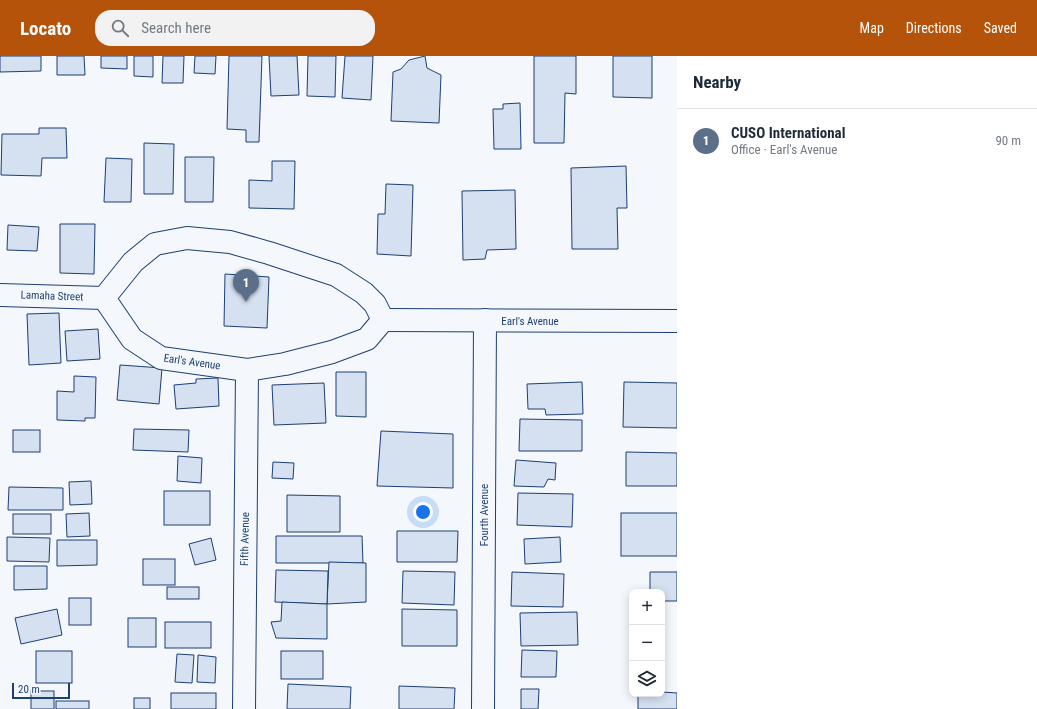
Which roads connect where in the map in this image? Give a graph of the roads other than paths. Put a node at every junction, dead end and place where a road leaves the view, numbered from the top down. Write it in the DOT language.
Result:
graph roads {
  1 [pos="0,295"];
  2 [pos="104,298"];
  3 [pos="383,320"];
  4 [pos="485,320"];
  5 [pos="677,321"];
  6 [pos="247,370"];
  7 [pos="244,709"];
  8 [pos="483,709"];
  1 -- 2 [label="street, Lamaha Street"];
  2 -- 3 [label="street"];
  2 -- 6 [label="street, Earl's Avenue"];
  3 -- 4 [label="street, Earl's Avenue"];
  3 -- 6 [label="street, Earl's Avenue"];
  4 -- 5 [label="street, Earl's Avenue"];
  4 -- 8 [label="street, Fourth Avenue"];
  6 -- 7 [label="street, Fifth Avenue"];
}
